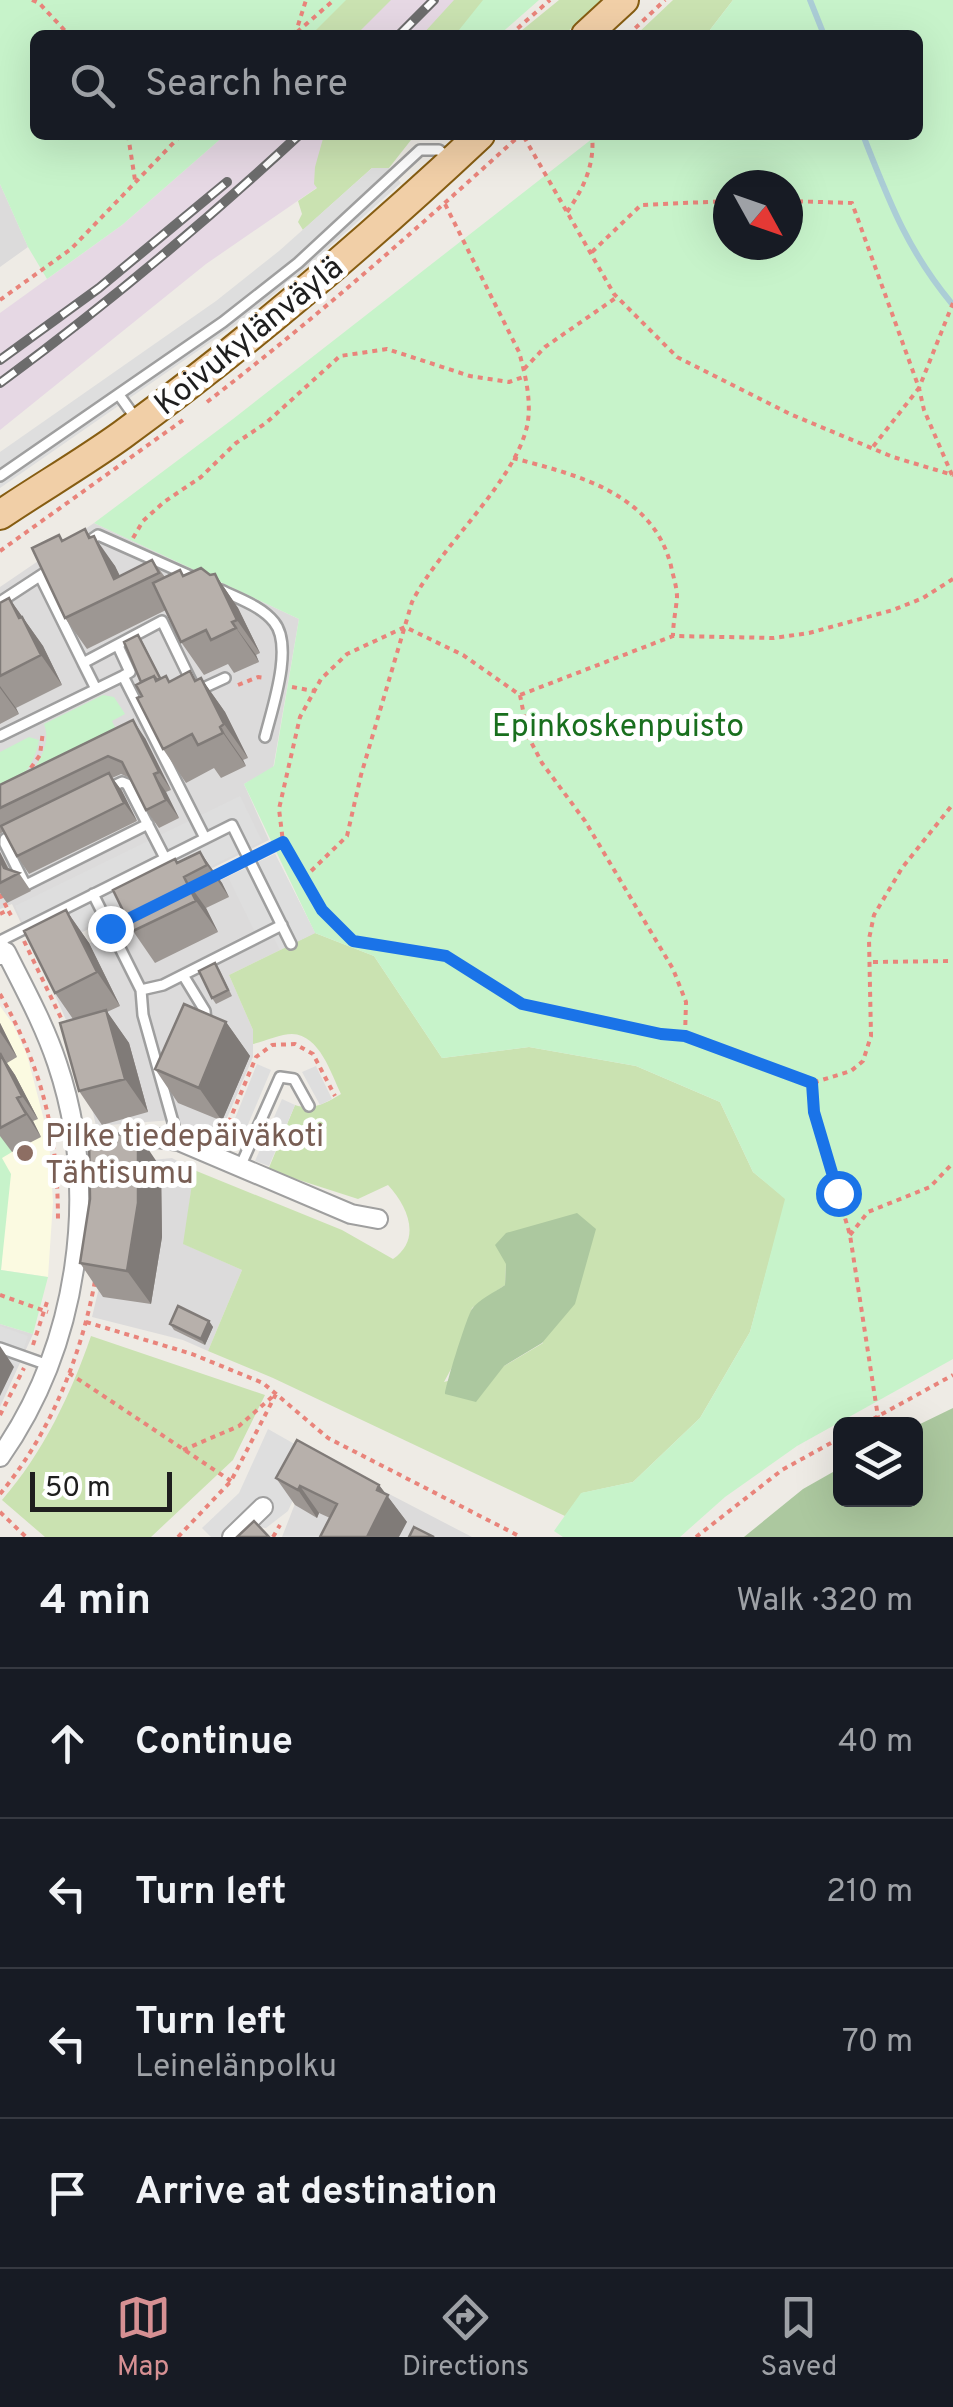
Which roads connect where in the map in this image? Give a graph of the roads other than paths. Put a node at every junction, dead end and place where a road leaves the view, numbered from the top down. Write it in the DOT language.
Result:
graph roads {
  1 [pos="624,0"];
  2 [pos="591,30"];
  3 [pos="474,140"];
  4 [pos="452,160"];
  5 [pos="119,394"];
  6 [pos="139,422"];
  7 [pos="0,476"];
  8 [pos="0,515"];
  9 [pos="69,556"];
  10 [pos="54,566"];
  11 [pos="40,576"];
  12 [pos="0,602"];
  13 [pos="118,646"];
  14 [pos="83,663"];
  15 [pos="122,676"];
  16 [pos="226,678"];
  17 [pos="96,688"];
  18 [pos="161,708"];
  19 [pos="144,719"];
  20 [pos="131,728"];
  21 [pos="0,736"];
  22 [pos="265,737"];
  23 [pos="105,790"];
  24 [pos="148,824"];
  25 [pos="21,831"];
  26 [pos="205,838"];
  27 [pos="165,858"];
  28 [pos="93,894"];
  29 [pos="282,926"];
  30 [pos="291,944"];
  31 [pos="2,946"];
  32 [pos="183,975"];
  33 [pos="141,990"];
  34 [pos="197,1039"];
  35 [pos="179,1070"];
  36 [pos="160,1074"];
  37 [pos="309,1106"];
  38 [pos="178,1140"];
  39 [pos="75,1149"];
  40 [pos="240,1167"];
  41 [pos="378,1219"];
  42 [pos="0,1348"];
  43 [pos="48,1364"];
  44 [pos="0,1458"];
  45 [pos="263,1507"];
  46 [pos="232,1537"];
  1 -- 2 [label="main road"];
  3 -- 4 [label="main road, Koivukylänväylä"];
  4 -- 5 [label="lane"];
  4 -- 6 [label="main road, Koivukylänväylä"];
  5 -- 6 [label="lane"];
  5 -- 7 [label="lane"];
  6 -- 8 [label="main road, Koivukylänväylä"];
  9 -- 22 [label="lane"];
  10 -- 11 [label="lane"];
  11 -- 12 [label="lane"];
  11 -- 14 [label="lane"];
  13 -- 14 [label="lane"];
  13 -- 15 [label="lane"];
  13 -- 16 [label="lane"];
  14 -- 17 [label="lane"];
  15 -- 17 [label="lane"];
  15 -- 19 [label="lane"];
  17 -- 21 [label="lane"];
  18 -- 19 [label="lane"];
  19 -- 20 [label="lane"];
  19 -- 26 [label="lane"];
  23 -- 24 [label="lane"];
  24 -- 25 [label="lane"];
  24 -- 27 [label="lane"];
  26 -- 27 [label="lane"];
  26 -- 29 [label="lane"];
  27 -- 28 [label="lane"];
  28 -- 31 [label="lane"];
  28 -- 33 [label="lane"];
  29 -- 30 [label="lane"];
  29 -- 32 [label="lane"];
  31 -- 39 [label="street"];
  32 -- 33 [label="lane"];
  32 -- 34 [label="lane"];
  33 -- 36 [label="lane"];
  35 -- 36 [label="lane"];
  36 -- 38 [label="lane"];
  37 -- 40 [label="lane"];
  38 -- 39 [label="street"];
  38 -- 40 [label="street"];
  39 -- 43 [label="street"];
  40 -- 41 [label="street"];
  42 -- 43 [label="lane"];
  43 -- 44 [label="street"];
  45 -- 46 [label="street"];
}
